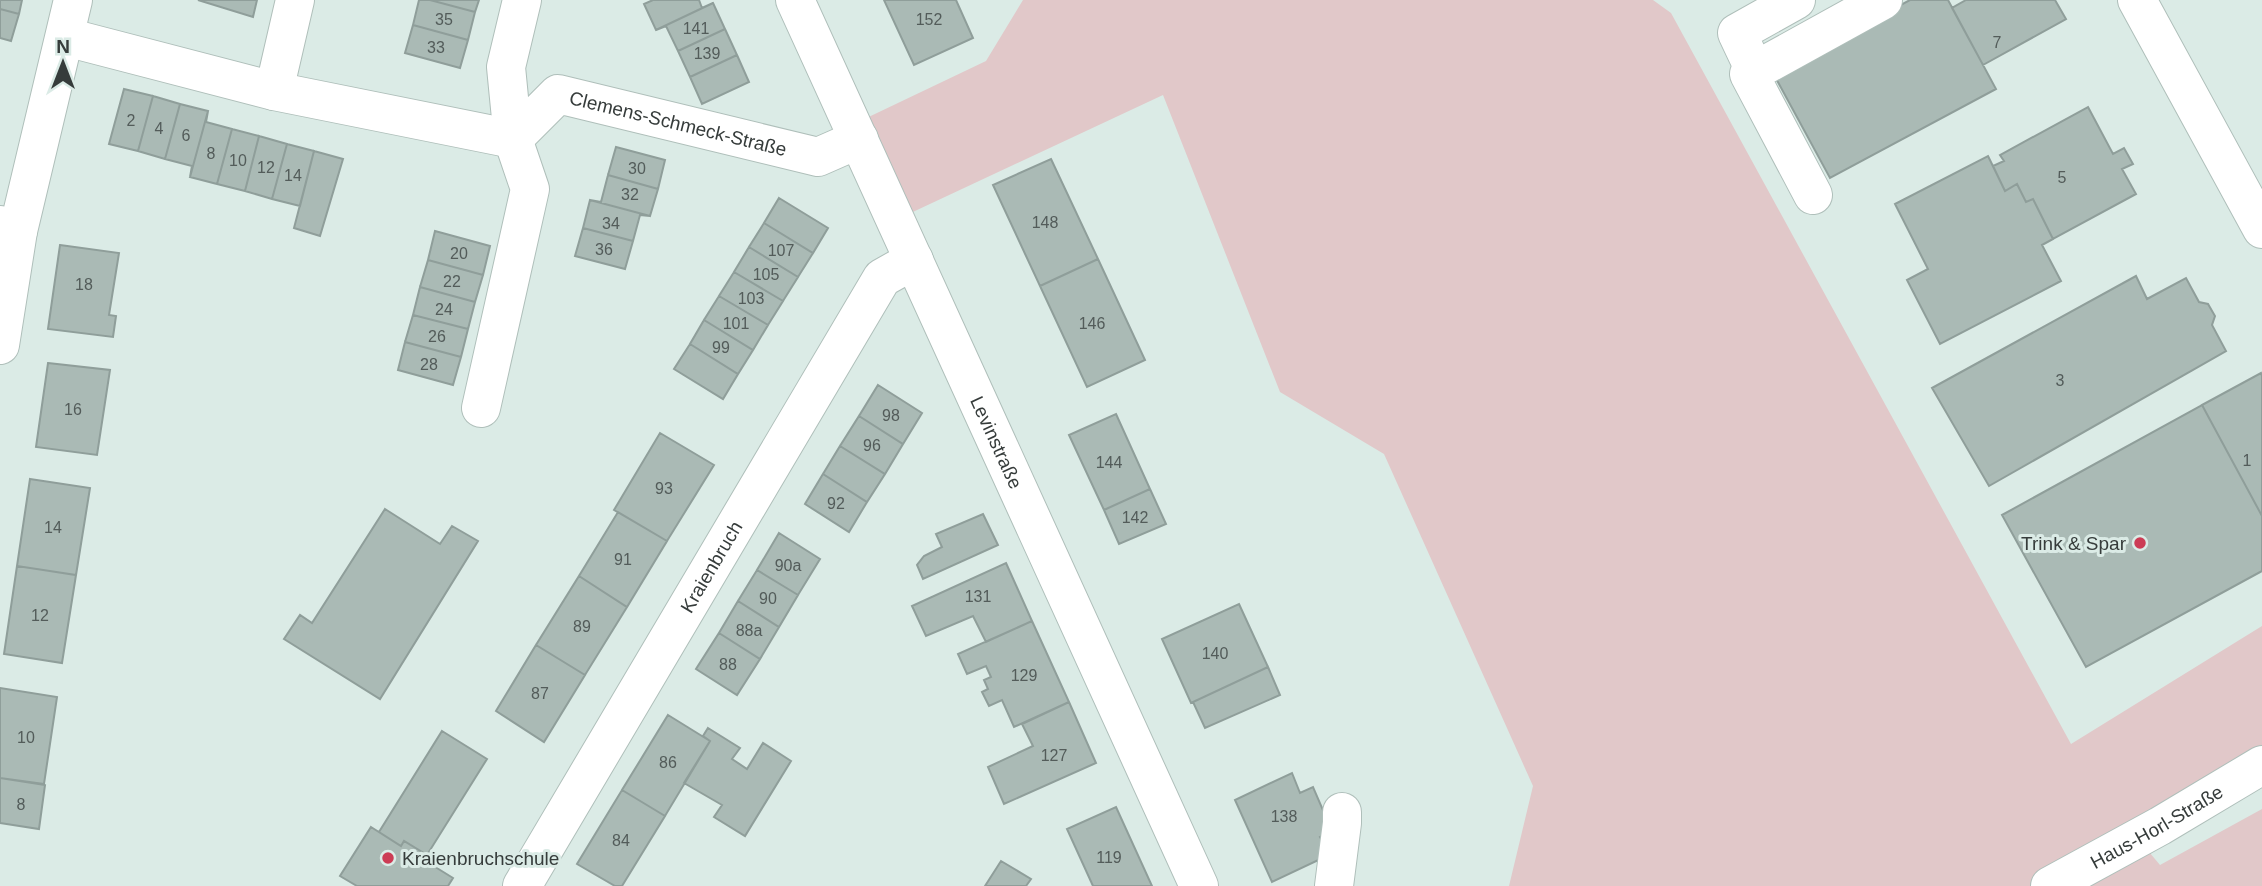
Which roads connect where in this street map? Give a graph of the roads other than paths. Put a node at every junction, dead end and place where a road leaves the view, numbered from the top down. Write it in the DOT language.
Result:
graph roads {
  1 [pos="73,0"];
  2 [pos="295,0"];
  3 [pos="522,0"];
  4 [pos="795,0"];
  5 [pos="1796,0"];
  6 [pos="1883,0"];
  7 [pos="2137,0"];
  8 [pos="66,37"];
  9 [pos="1755,71"];
  10 [pos="274,91"];
  11 [pos="513,139"];
  12 [pos="859,139"];
  13 [pos="1813,195"];
  14 [pos="9,228"];
  15 [pos="2262,229"];
  16 [pos="914,260"];
  17 [pos="0,345"];
  18 [pos="481,408"];
  19 [pos="2262,765"];
  20 [pos="1342,812"];
  21 [pos="522,886"];
  22 [pos="1199,886"];
  23 [pos="1334,886"];
  24 [pos="2050,886"];
  1 -- 8 [label="street"];
  2 -- 10 [label="street"];
  3 -- 11 [label="street"];
  4 -- 12 [label="street, Levinstraße"];
  5 -- 9 [label="street"];
  6 -- 9 [label="street"];
  7 -- 15 [label="street"];
  8 -- 10 [label="street"];
  8 -- 14 [label="street"];
  9 -- 13 [label="street"];
  10 -- 11 [label="street"];
  11 -- 12 [label="street, Clemens-Schmeck-Straße"];
  11 -- 18 [label="street"];
  12 -- 16 [label="street, Levinstraße"];
  14 -- 17 [label="street"];
  16 -- 21 [label="street, Kraienbruch"];
  16 -- 22 [label="street, Levinstraße"];
  19 -- 24 [label="street, Haus-Horl-Straße"];
  20 -- 23 [label="street"];
}
